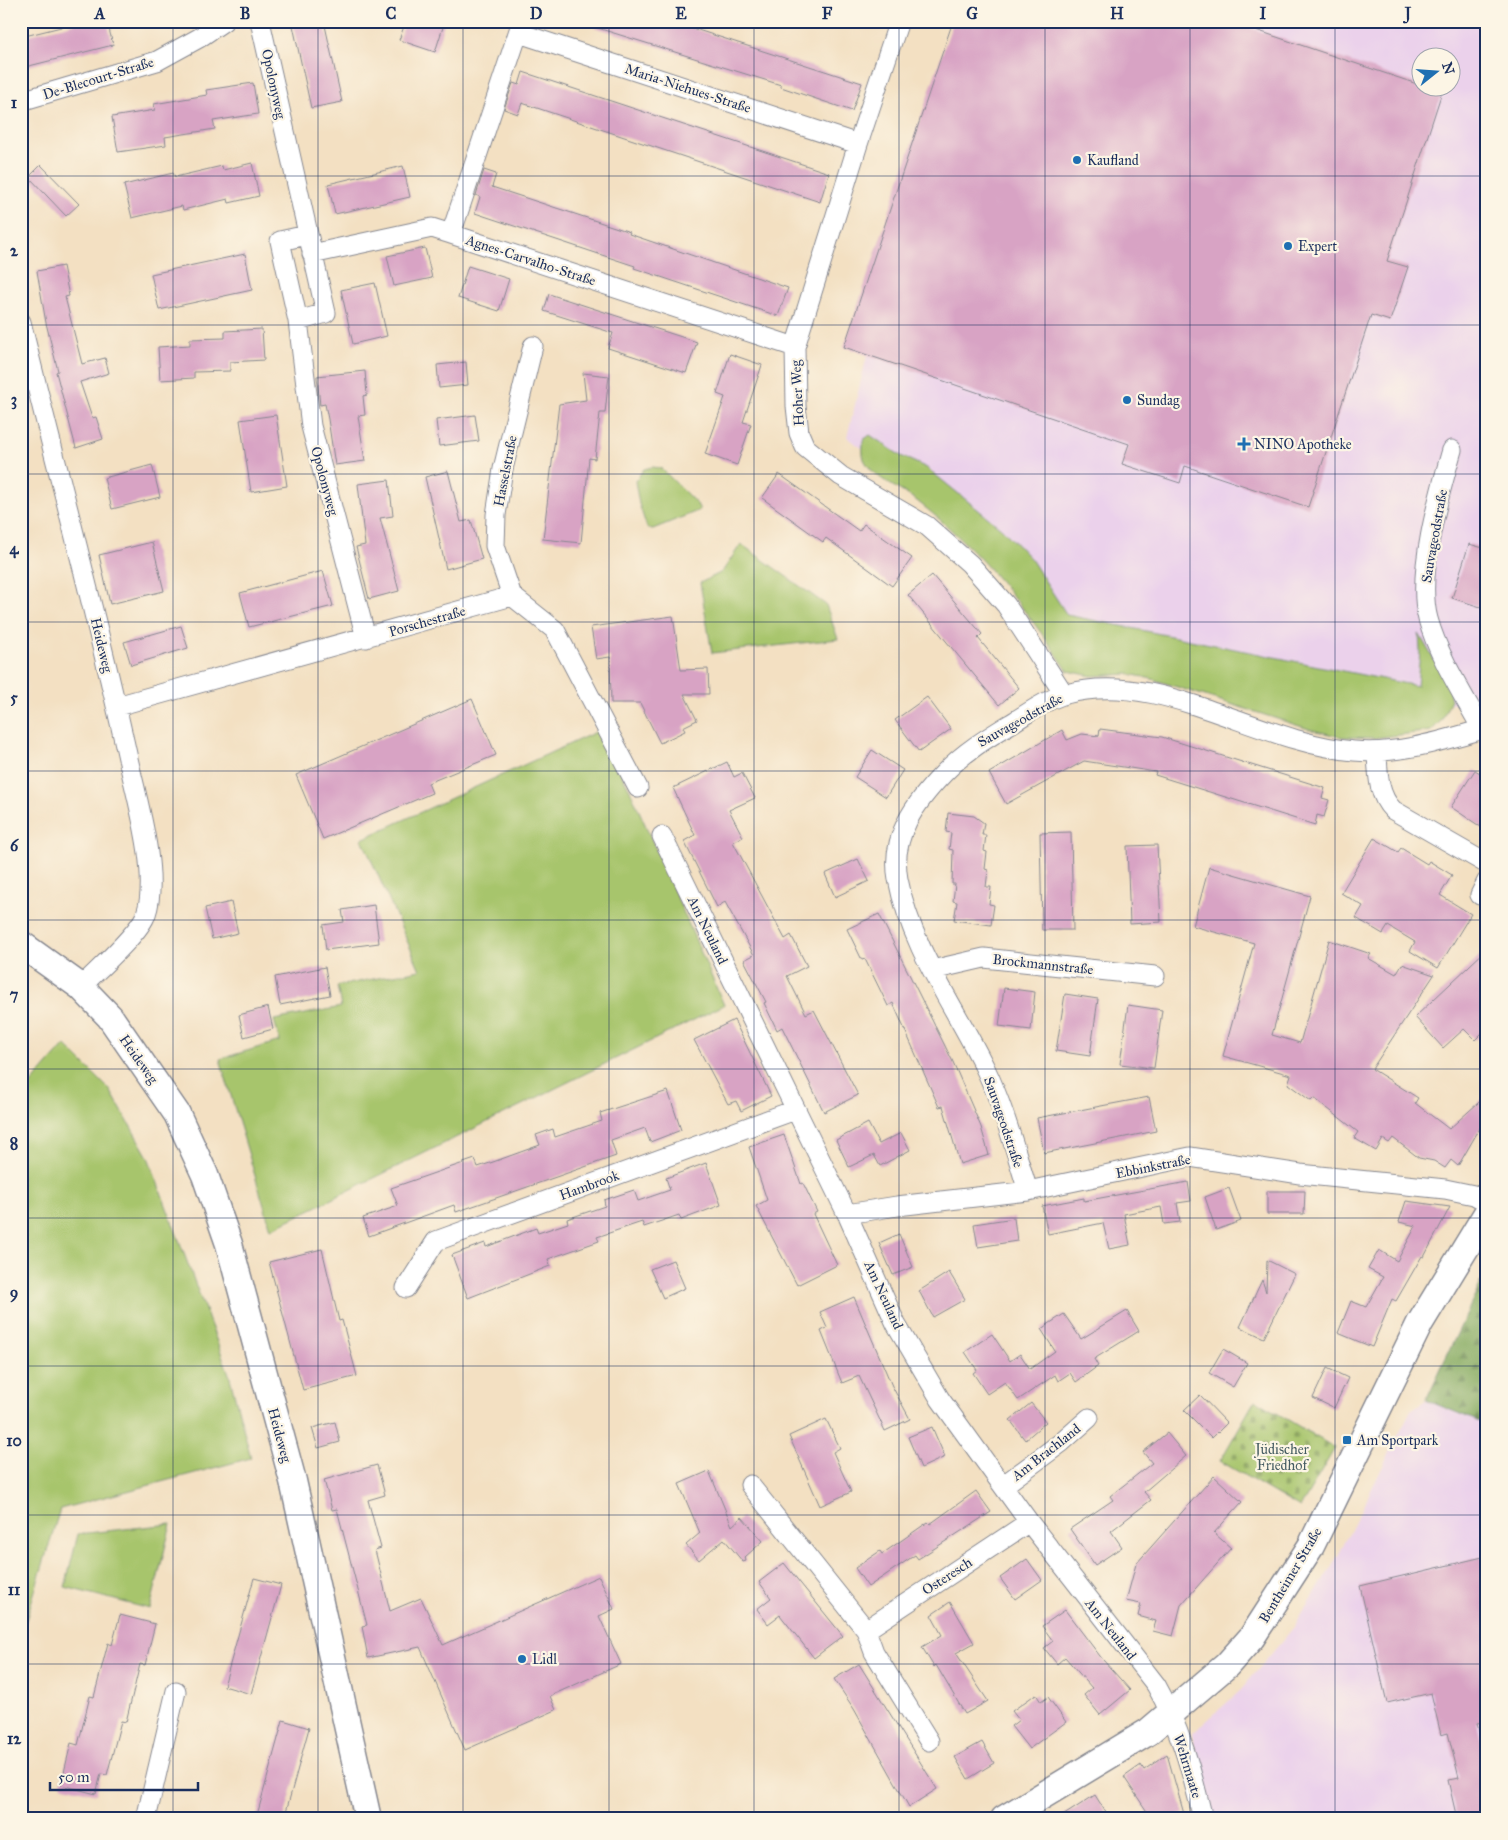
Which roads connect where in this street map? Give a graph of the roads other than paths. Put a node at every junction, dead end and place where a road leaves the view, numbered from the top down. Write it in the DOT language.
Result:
graph roads {
  1 [pos="224,21"];
  2 [pos="260,21"];
  3 [pos="899,21"];
  4 [pos="520,27"];
  5 [pos="21,101"];
  6 [pos="858,144"];
  7 [pos="451,234"];
  8 [pos="307,235"];
  9 [pos="312,254"];
  10 [pos="298,321"];
  11 [pos="21,322"];
  12 [pos="533,346"];
  13 [pos="795,346"];
  14 [pos="1452,450"];
  15 [pos="512,596"];
  16 [pos="366,638"];
  17 [pos="1064,694"];
  18 [pos="117,706"];
  19 [pos="1484,729"];
  20 [pos="1377,753"];
  21 [pos="638,788"];
  22 [pos="662,836"];
  23 [pos="1487,864"];
  24 [pos="21,944"];
  25 [pos="932,970"];
  26 [pos="1155,976"];
  27 [pos="81,986"];
  28 [pos="795,1110"];
  29 [pos="1028,1191"];
  30 [pos="1487,1202"];
  31 [pos="1487,1213"];
  32 [pos="847,1214"];
  33 [pos="406,1288"];
  34 [pos="1089,1418"];
  35 [pos="750,1485"];
  36 [pos="1004,1485"];
  37 [pos="1029,1522"];
  38 [pos="866,1630"];
  39 [pos="176,1691"];
  40 [pos="1172,1714"];
  41 [pos="928,1741"];
  42 [pos="146,1819"];
  43 [pos="368,1819"];
  44 [pos="1004,1819"];
  45 [pos="1203,1819"];
  1 -- 5 [label="street, De-Blecourt-Straße"];
  2 -- 8 [label="street, Opolonyweg"];
  3 -- 6 [label="street, Hoher Weg"];
  4 -- 6 [label="street, Maria-Niehues-Straße"];
  4 -- 7 [label="street, Agnes-Carvalho-Straße"];
  6 -- 13 [label="street, Hoher Weg"];
  7 -- 9 [label="street"];
  7 -- 13 [label="street, Agnes-Carvalho-Straße"];
  8 -- 9 [label="street, Opolonyweg"];
  8 -- 10 [label="street, Opolonyweg"];
  9 -- 10 [label="street, Opolonyweg"];
  10 -- 16 [label="street, Opolonyweg"];
  11 -- 18 [label="street, Heideweg"];
  12 -- 15 [label="street, Hasselstraße"];
  13 -- 17 [label="street, Hoher Weg"];
  14 -- 19 [label="street, Sauvageodstraße"];
  15 -- 16 [label="street, Porschestraße"];
  15 -- 21 [label="street"];
  16 -- 18 [label="street, Porschestraße"];
  17 -- 20 [label="street, Sauvageodstraße"];
  17 -- 25 [label="street, Sauvageodstraße"];
  18 -- 27 [label="street, Heideweg"];
  19 -- 20 [label="street, Sauvageodstraße"];
  20 -- 23 [label="street"];
  22 -- 28 [label="street, Am Neuland"];
  24 -- 27 [label="street"];
  25 -- 26 [label="street, Brockmannstraße"];
  25 -- 29 [label="street, Sauvageodstraße"];
  27 -- 43 [label="street, Heideweg"];
  28 -- 32 [label="street, Am Neuland"];
  28 -- 33 [label="street, Hambrook"];
  29 -- 30 [label="street, Ebbinkstraße"];
  29 -- 32 [label="street, Ebbinkstraße"];
  31 -- 40 [label="street, Bentheimer Straße"];
  32 -- 36 [label="street, Am Neuland"];
  34 -- 36 [label="street, Am Brachland"];
  35 -- 38 [label="street"];
  36 -- 37 [label="street, Am Neuland"];
  37 -- 38 [label="street, Osteresch"];
  37 -- 40 [label="street, Am Neuland"];
  38 -- 41 [label="street"];
  39 -- 42 [label="street"];
  40 -- 44 [label="street, Bentheimer Straße"];
  40 -- 45 [label="street, Wehrmaate"];
}
